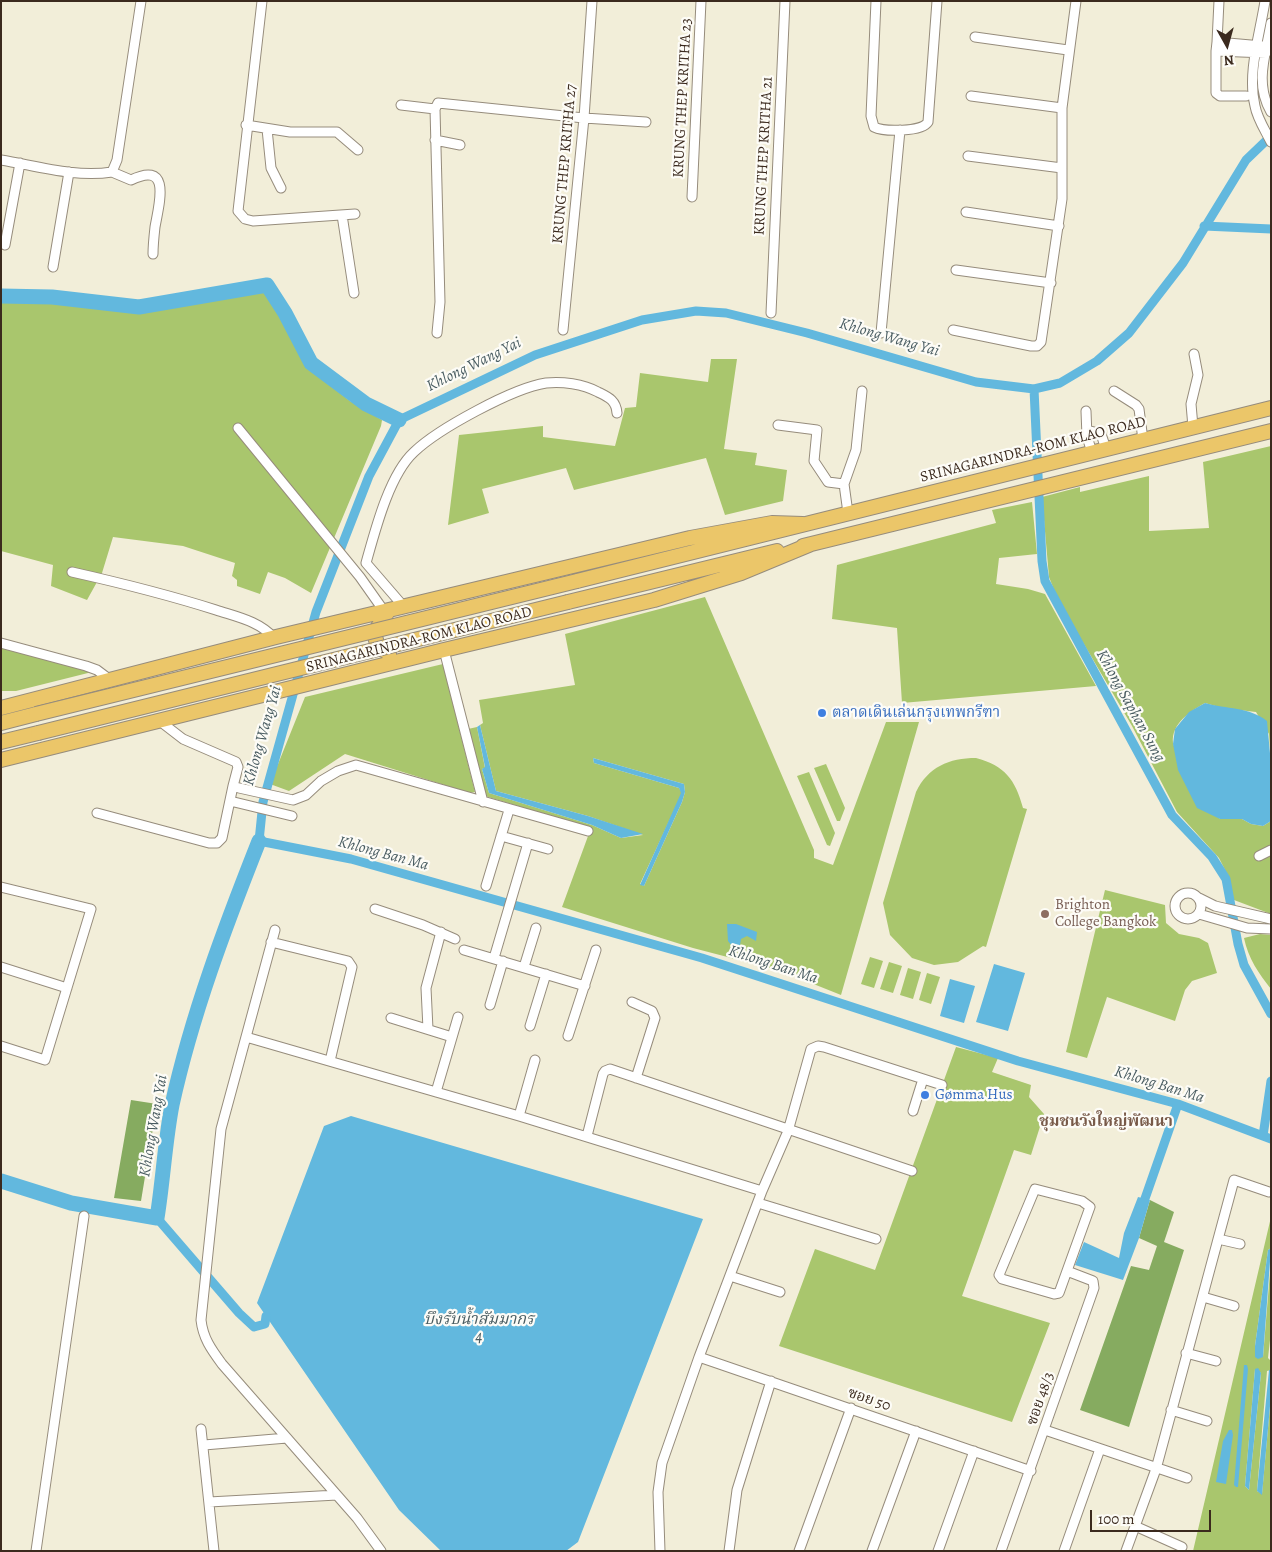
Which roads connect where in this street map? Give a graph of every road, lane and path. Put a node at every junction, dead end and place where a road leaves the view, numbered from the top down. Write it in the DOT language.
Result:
graph roads {
  1 [pos="141,1"];
  2 [pos="262,1"];
  3 [pos="592,1"];
  4 [pos="701,1"];
  5 [pos="785,1"];
  6 [pos="876,1"];
  7 [pos="937,1"];
  8 [pos="1076,1"];
  9 [pos="1220,1"];
  10 [pos="1266,1"];
  11 [pos="1271,23"];
  12 [pos="975,37"];
  13 [pos="1217,46"];
  14 [pos="1262,49"];
  15 [pos="1068,50"];
  16 [pos="971,96"];
  17 [pos="1246,96"];
  18 [pos="400,105"];
  19 [pos="1062,108"];
  20 [pos="435,109"];
  21 [pos="1269,109"];
  22 [pos="584,118"];
  23 [pos="646,122"];
  24 [pos="246,125"];
  25 [pos="267,129"];
  26 [pos="900,130"];
  27 [pos="435,140"];
  28 [pos="1271,142"];
  29 [pos="460,145"];
  30 [pos="358,150"];
  31 [pos="968,156"];
  32 [pos="1,160"];
  33 [pos="20,164"];
  34 [pos="1062,168"];
  35 [pos="69,172"];
  36 [pos="112,172"];
  37 [pos="281,188"];
  38 [pos="692,197"];
  39 [pos="966,212"];
  40 [pos="355,214"];
  41 [pos="342,215"];
  42 [pos="1059,226"];
  43 [pos="5,245"];
  44 [pos="153,254"];
  45 [pos="53,267"];
  46 [pos="956,270"];
  47 [pos="1050,283"];
  48 [pos="354,293"];
  49 [pos="770,312"];
  50 [pos="563,330"];
  51 [pos="953,330"];
  52 [pos="437,333"];
  53 [pos="881,333"];
  54 [pos="1194,354"];
  55 [pos="1114,390"];
  56 [pos="862,391"];
  57 [pos="1271,408"];
  58 [pos="1086,411"];
  59 [pos="617,413"];
  60 [pos="778,425"];
  61 [pos="1193,427"];
  62 [pos="238,428"];
  63 [pos="1087,430"];
  64 [pos="1271,431"];
  65 [pos="1143,440"];
  66 [pos="1106,449"];
  67 [pos="1085,454"];
  68 [pos="844,484"];
  69 [pos="848,513"];
  70 [pos="803,524"];
  71 [pos="811,544"];
  72 [pos="72,572"];
  73 [pos="404,607"];
  74 [pos="386,610"];
  75 [pos="275,637"];
  76 [pos="1,643"];
  77 [pos="444,650"];
  78 [pos="202,657"];
  79 [pos="408,659"];
  80 [pos="109,679"];
  81 [pos="216,707"];
  82 [pos="1,708"];
  83 [pos="161,722"];
  84 [pos="1,723"];
  85 [pos="1,742"];
  86 [pos="1,760"];
  87 [pos="236,787"];
  88 [pos="233,802"];
  89 [pos="483,802"];
  90 [pos="508,810"];
  91 [pos="97,813"];
  92 [pos="288,815"];
  93 [pos="588,831"];
  94 [pos="500,836"];
  95 [pos="528,843"];
  96 [pos="548,849"];
  97 [pos="1271,850"];
  98 [pos="1259,856"];
  99 [pos="486,886"];
  100 [pos="1,887"];
  101 [pos="1199,898"];
  102 [pos="375,909"];
  103 [pos="1199,914"];
  104 [pos="1271,919"];
  105 [pos="536,928"];
  106 [pos="1271,929"];
  107 [pos="274,930"];
  108 [pos="441,932"];
  109 [pos="455,939"];
  110 [pos="271,942"];
  111 [pos="464,950"];
  112 [pos="596,950"];
  113 [pos="494,958"];
  114 [pos="503,961"];
  115 [pos="1,967"];
  116 [pos="524,967"];
  117 [pos="546,974"];
  118 [pos="585,986"];
  119 [pos="67,988"];
  120 [pos="632,1002"];
  121 [pos="490,1005"];
  122 [pos="458,1017"];
  123 [pos="392,1018"];
  124 [pos="530,1026"];
  125 [pos="428,1029"];
  126 [pos="568,1036"];
  127 [pos="246,1037"];
  128 [pos="452,1037"];
  129 [pos="1,1046"];
  130 [pos="330,1060"];
  131 [pos="535,1060"];
  132 [pos="636,1078"];
  133 [pos="923,1079"];
  134 [pos="942,1085"];
  135 [pos="436,1092"];
  136 [pos="913,1110"];
  137 [pos="519,1116"];
  138 [pos="788,1131"];
  139 [pos="587,1136"];
  140 [pos="912,1171"];
  141 [pos="762,1191"];
  142 [pos="1270,1192"];
  143 [pos="758,1203"];
  144 [pos="84,1216"];
  145 [pos="876,1239"];
  146 [pos="1218,1239"];
  147 [pos="1240,1244"];
  148 [pos="1067,1271"];
  149 [pos="730,1276"];
  150 [pos="780,1292"];
  151 [pos="1203,1297"];
  152 [pos="1234,1306"];
  153 [pos="1186,1353"];
  154 [pos="699,1357"];
  155 [pos="1216,1361"];
  156 [pos="772,1381"];
  157 [pos="851,1408"];
  158 [pos="1171,1410"];
  159 [pos="1207,1421"];
  160 [pos="201,1429"];
  161 [pos="1045,1430"];
  162 [pos="916,1431"];
  163 [pos="287,1438"];
  164 [pos="204,1445"];
  165 [pos="1100,1449"];
  166 [pos="974,1451"];
  167 [pos="1156,1469"];
  168 [pos="1031,1471"];
  169 [pos="1186,1478"];
  170 [pos="337,1496"];
  171 [pos="209,1502"];
  172 [pos="1135,1526"];
  173 [pos="1182,1547"];
  174 [pos="36,1551"];
  175 [pos="214,1551"];
  176 [pos="381,1551"];
  177 [pos="660,1551"];
  178 [pos="730,1551"];
  179 [pos="799,1551"];
  180 [pos="872,1551"];
  181 [pos="938,1551"];
  182 [pos="1001,1551"];
  183 [pos="1064,1551"];
  184 [pos="1126,1551"];
  1 -- 36 [label="street"];
  2 -- 24 [label="street"];
  3 -- 22 [label="street, KRUNG THEP KRITHA 27"];
  4 -- 38 [label="street, KRUNG THEP KRITHA 23"];
  5 -- 49 [label="street, KRUNG THEP KRITHA 21"];
  6 -- 26 [label="street"];
  7 -- 26 [label="street"];
  8 -- 15 [label="street"];
  9 -- 13 [label="street"];
  10 -- 14 [label="street"];
  11 -- 14 [label="street"];
  12 -- 15 [label="street"];
  13 -- 14 [label="street"];
  13 -- 17 [label="street"];
  14 -- 21 [label="street"];
  14 -- 28 [label="street"];
  15 -- 19 [label="street"];
  16 -- 19 [label="street"];
  18 -- 20 [label="street"];
  19 -- 34 [label="street"];
  20 -- 22 [label="street"];
  20 -- 27 [label="street"];
  22 -- 23 [label="street"];
  22 -- 50 [label="street, KRUNG THEP KRITHA 27"];
  24 -- 25 [label="street"];
  24 -- 41 [label="street"];
  25 -- 30 [label="street"];
  25 -- 37 [label="street"];
  26 -- 53 [label="street"];
  27 -- 29 [label="street"];
  27 -- 52 [label="street"];
  31 -- 34 [label="street"];
  32 -- 33 [label="street"];
  33 -- 35 [label="street"];
  33 -- 43 [label="street"];
  34 -- 42 [label="street"];
  35 -- 36 [label="street"];
  35 -- 45 [label="street"];
  36 -- 44 [label="street"];
  39 -- 42 [label="street"];
  40 -- 41 [label="street"];
  41 -- 48 [label="street"];
  42 -- 47 [label="street"];
  46 -- 47 [label="street"];
  47 -- 51 [label="street"];
  54 -- 61 [label="street"];
  55 -- 65 [label="street"];
  56 -- 68 [label="street"];
  57 -- 61 [label="main road, SRINAGARINDRA-ROM KLAO ROAD"];
  58 -- 63 [label="street"];
  59 -- 73 [label="street"];
  60 -- 68 [label="street"];
  61 -- 65 [label="main road, SRINAGARINDRA-ROM KLAO ROAD"];
  62 -- 74 [label="street"];
  63 -- 66 [label="street"];
  63 -- 67 [label="street"];
  64 -- 71 [label="main road, SRINAGARINDRA-ROM KLAO ROAD"];
  65 -- 66 [label="main road, SRINAGARINDRA-ROM KLAO ROAD"];
  66 -- 67 [label="main road, SRINAGARINDRA-ROM KLAO ROAD"];
  67 -- 69 [label="main road, SRINAGARINDRA-ROM KLAO ROAD"];
  68 -- 69 [label="street"];
  69 -- 70 [label="main road, SRINAGARINDRA-ROM KLAO ROAD"];
  70 -- 73 [label="main road, SRINAGARINDRA-ROM KLAO ROAD"];
  70 -- 84 [label="main road, SRINAGARINDRA-ROM KLAO ROAD, bridge"];
  71 -- 77 [label="main road, SRINAGARINDRA-ROM KLAO ROAD"];
  71 -- 85 [label="main road, SRINAGARINDRA-ROM KLAO ROAD, bridge"];
  72 -- 75 [label="street"];
  73 -- 74 [label="main road, SRINAGARINDRA-ROM KLAO ROAD"];
  74 -- 75 [label="main road, SRINAGARINDRA-ROM KLAO ROAD"];
  74 -- 79 [label="main road"];
  75 -- 78 [label="main road, SRINAGARINDRA-ROM KLAO ROAD"];
  76 -- 80 [label="street"];
  77 -- 79 [label="main road, SRINAGARINDRA-ROM KLAO ROAD"];
  77 -- 89 [label="street"];
  78 -- 80 [label="main road, SRINAGARINDRA-ROM KLAO ROAD"];
  78 -- 81 [label="main road"];
  79 -- 81 [label="main road, SRINAGARINDRA-ROM KLAO ROAD"];
  80 -- 82 [label="main road, SRINAGARINDRA-ROM KLAO ROAD"];
  81 -- 83 [label="main road, SRINAGARINDRA-ROM KLAO ROAD"];
  83 -- 86 [label="main road, SRINAGARINDRA-ROM KLAO ROAD"];
  83 -- 87 [label="street"];
  87 -- 88 [label="street"];
  87 -- 89 [label="street"];
  88 -- 91 [label="street"];
  88 -- 92 [label="street"];
  89 -- 90 [label="street"];
  90 -- 93 [label="street"];
  90 -- 94 [label="street"];
  94 -- 95 [label="street"];
  94 -- 99 [label="street"];
  95 -- 96 [label="street"];
  95 -- 113 [label="street"];
  97 -- 98 [label="street"];
  100 -- 119 [label="street"];
  101 -- 103 [label="street"];
  101 -- 103 [label="street"];
  101 -- 104 [label="street"];
  102 -- 108 [label="street"];
  103 -- 106 [label="street"];
  105 -- 116 [label="street"];
  107 -- 110 [label="street"];
  108 -- 109 [label="street"];
  108 -- 125 [label="street"];
  110 -- 127 [label="street"];
  110 -- 130 [label="street"];
  111 -- 113 [label="street"];
  112 -- 118 [label="street"];
  113 -- 114 [label="street"];
  114 -- 116 [label="street"];
  114 -- 121 [label="street"];
  115 -- 119 [label="street"];
  116 -- 117 [label="street"];
  117 -- 118 [label="street"];
  117 -- 124 [label="street"];
  118 -- 126 [label="street"];
  119 -- 129 [label="street"];
  120 -- 132 [label="street"];
  122 -- 128 [label="street"];
  123 -- 125 [label="street"];
  125 -- 128 [label="street"];
  127 -- 130 [label="street"];
  127 -- 163 [label="street"];
  128 -- 135 [label="street"];
  130 -- 135 [label="street"];
  131 -- 137 [label="street"];
  132 -- 138 [label="street"];
  132 -- 139 [label="street"];
  133 -- 134 [label="street"];
  133 -- 136 [label="street"];
  133 -- 138 [label="street"];
  135 -- 137 [label="street"];
  137 -- 139 [label="street"];
  138 -- 140 [label="street"];
  138 -- 141 [label="street"];
  139 -- 141 [label="street"];
  141 -- 143 [label="street"];
  142 -- 146 [label="street"];
  143 -- 145 [label="street"];
  143 -- 149 [label="street"];
  144 -- 174 [label="street"];
  146 -- 147 [label="street"];
  146 -- 151 [label="street"];
  148 -- 148 [label="street"];
  148 -- 161 [label="street, ซอย 48/3"];
  149 -- 150 [label="street"];
  149 -- 154 [label="street"];
  151 -- 152 [label="street"];
  151 -- 153 [label="street"];
  153 -- 155 [label="street"];
  153 -- 158 [label="street"];
  154 -- 156 [label="street, ซอย 50"];
  154 -- 177 [label="street"];
  156 -- 157 [label="street, ซอย 50"];
  156 -- 178 [label="street"];
  157 -- 162 [label="street, ซอย 50"];
  157 -- 179 [label="street"];
  158 -- 159 [label="street"];
  158 -- 167 [label="street"];
  160 -- 164 [label="street"];
  161 -- 165 [label="street"];
  161 -- 168 [label="street, ซอย 48/3"];
  162 -- 166 [label="street, ซอย 50"];
  162 -- 180 [label="street"];
  163 -- 164 [label="street"];
  163 -- 170 [label="street"];
  164 -- 171 [label="street"];
  165 -- 167 [label="street"];
  165 -- 183 [label="street"];
  166 -- 168 [label="street, ซอย 50"];
  166 -- 181 [label="street"];
  167 -- 169 [label="street"];
  167 -- 172 [label="street"];
  168 -- 182 [label="street, ซอย 48/3"];
  170 -- 171 [label="street"];
  170 -- 176 [label="street"];
  171 -- 175 [label="street"];
  172 -- 173 [label="street"];
  172 -- 184 [label="street"];
}
